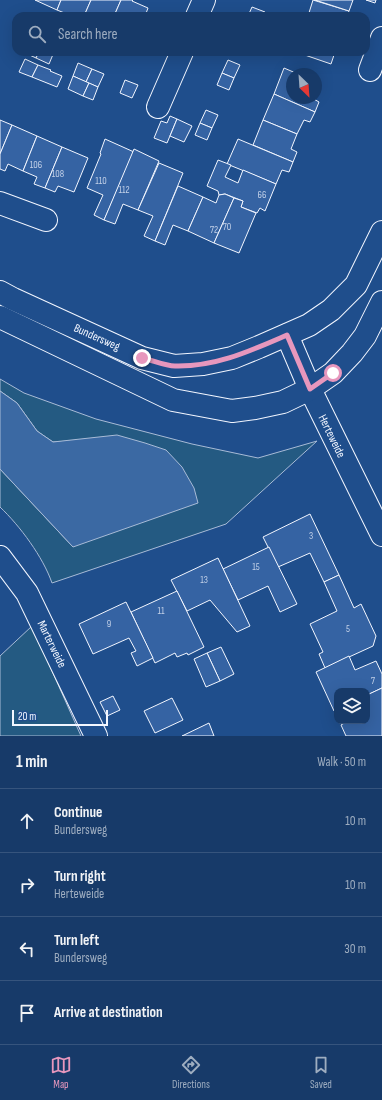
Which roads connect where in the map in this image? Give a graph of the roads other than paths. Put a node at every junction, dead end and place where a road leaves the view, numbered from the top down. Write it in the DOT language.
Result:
graph roads {
  1 [pos="204,0"];
  2 [pos="199,12"];
  3 [pos="382,38"];
  4 [pos="180,56"];
  5 [pos="370,70"];
  6 [pos="158,106"];
  7 [pos="0,203"];
  8 [pos="46,220"];
  9 [pos="382,232"];
  10 [pos="0,292"];
  11 [pos="382,302"];
  12 [pos="0,317"];
  13 [pos="287,335"];
  14 [pos="310,389"];
  15 [pos="382,535"];
  16 [pos="0,557"];
  17 [pos="96,736"];
  1 -- 2 [label="street"];
  3 -- 5 [label="street"];
  4 -- 6 [label="street"];
  7 -- 8 [label="street"];
  9 -- 13 [label="street, Bundersweg"];
  10 -- 13 [label="street, Bundersweg"];
  11 -- 14 [label="street, Bundersweg"];
  12 -- 14 [label="street, Bundersweg"];
  13 -- 14 [label="street, Herteweide"];
  14 -- 15 [label="street, Herteweide"];
  16 -- 17 [label="street, Marterweide"];
}
